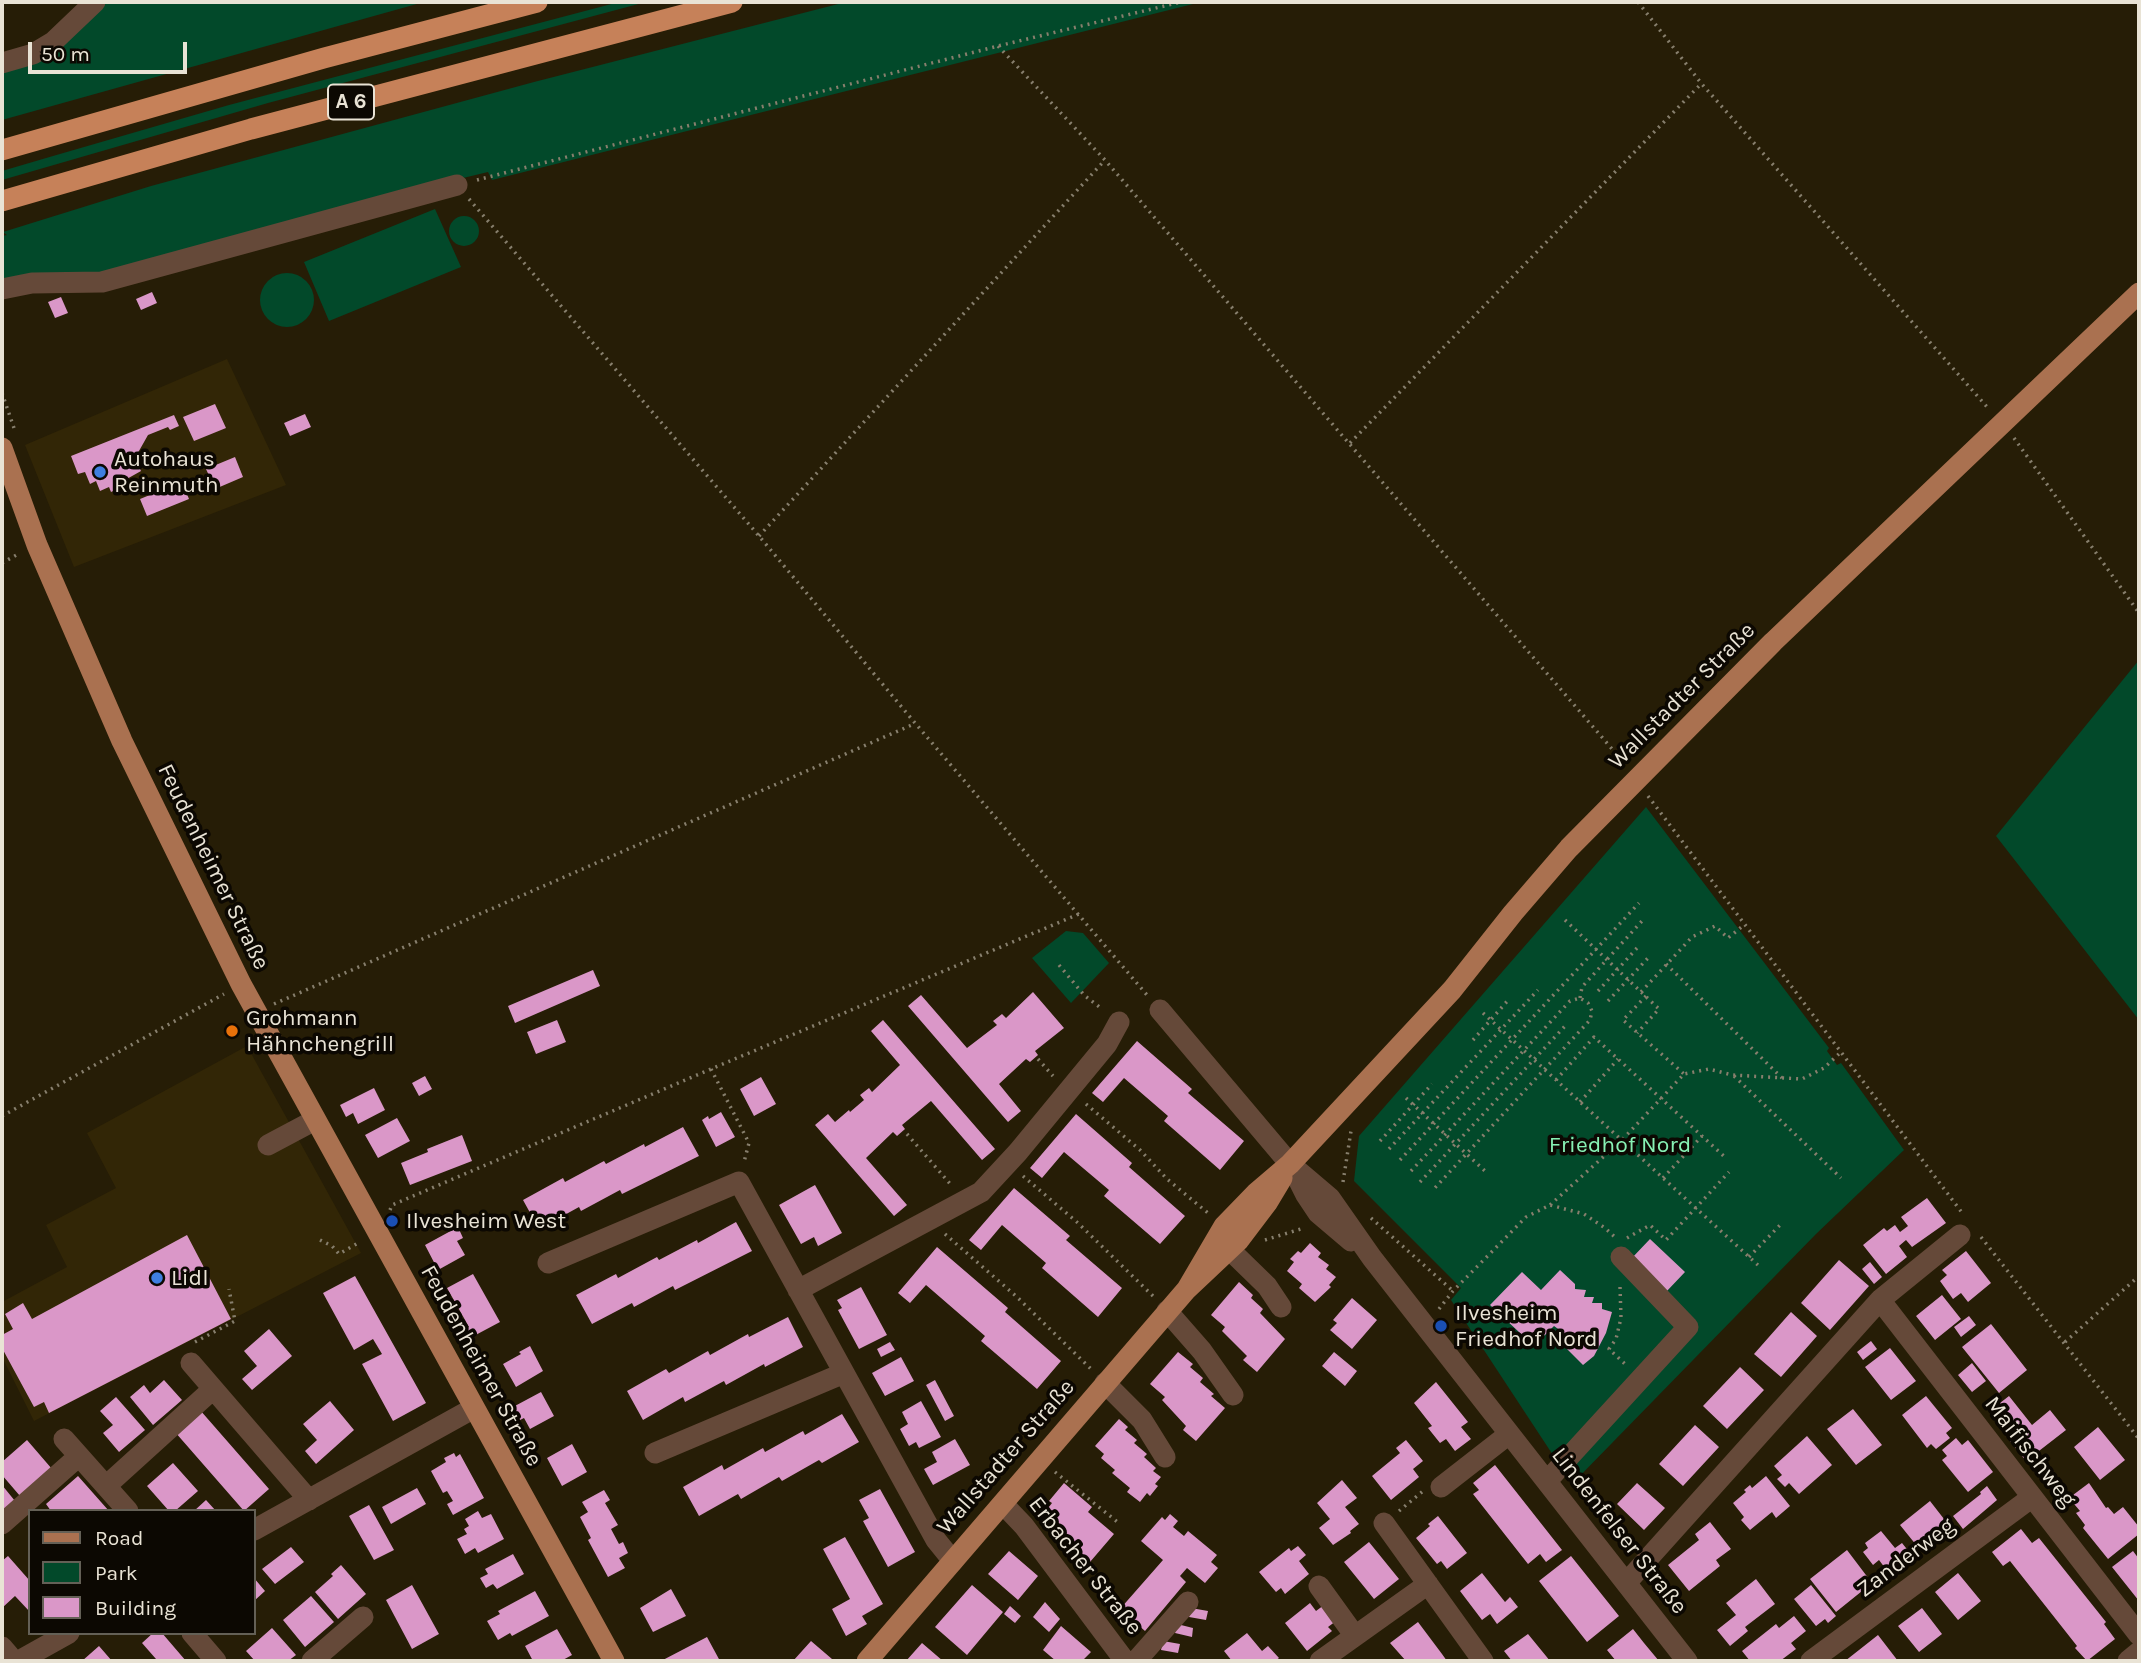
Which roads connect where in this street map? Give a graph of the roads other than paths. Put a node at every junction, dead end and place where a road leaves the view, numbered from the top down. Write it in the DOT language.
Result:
graph roads {
  1 [pos="95,2"];
  2 [pos="537,2"];
  3 [pos="732,2"];
  4 [pos="2,63"];
  5 [pos="2,150"];
  6 [pos="457,185"];
  7 [pos="2,201"];
  8 [pos="2,289"];
  9 [pos="2139,293"];
  10 [pos="2,449"];
  11 [pos="1160,1010"];
  12 [pos="1119,1022"];
  13 [pos="315,1120"];
  14 [pos="268,1145"];
  15 [pos="1290,1164"];
  16 [pos="1968,1229"];
  17 [pos="1230,1250"];
  18 [pos="1621,1257"];
  19 [pos="1372,1258"];
  20 [pos="548,1263"];
  21 [pos="1186,1289"];
  22 [pos="798,1290"];
  23 [pos="1880,1300"];
  24 [pos="1281,1307"];
  25 [pos="1167,1311"];
  26 [pos="189,1354"];
  27 [pos="844,1373"];
  28 [pos="1105,1382"];
  29 [pos="214,1389"];
  30 [pos="1233,1395"];
  31 [pos="474,1408"];
  32 [pos="1509,1434"];
  33 [pos="64,1439"];
  34 [pos="655,1453"];
  35 [pos="79,1456"];
  36 [pos="1165,1457"];
  37 [pos="1547,1481"];
  38 [pos="106,1486"];
  39 [pos="1441,1486"];
  40 [pos="2031,1498"];
  41 [pos="309,1500"];
  42 [pos="1003,1504"];
  43 [pos="126,1509"];
  44 [pos="1384,1523"];
  45 [pos="2,1524"];
  46 [pos="256,1529"];
  47 [pos="953,1561"];
  48 [pos="1627,1582"];
  49 [pos="1428,1584"];
  50 [pos="1319,1586"];
  51 [pos="1188,1602"];
  52 [pos="363,1617"];
  53 [pos="65,1635"];
  54 [pos="194,1635"];
  55 [pos="2139,1635"];
  56 [pos="1355,1636"];
  57 [pos="2,1647"];
  58 [pos="2139,1652"];
  59 [pos="14,1661"];
  60 [pos="19,1661"];
  61 [pos="216,1661"];
  62 [pos="312,1661"];
  63 [pos="614,1661"];
  64 [pos="867,1661"];
  65 [pos="1125,1661"];
  66 [pos="1136,1661"];
  67 [pos="1320,1661"];
  68 [pos="1483,1661"];
  69 [pos="1687,1661"];
  70 [pos="1811,1661"];
  71 [pos="2128,1661"];
  1 -- 4 [label="street"];
  2 -- 5 [label="highway, A 6"];
  3 -- 7 [label="highway, A 6"];
  6 -- 8 [label="street"];
  9 -- 15 [label="main road, Wallstadter Straße"];
  10 -- 13 [label="main road, Feudenheimer Straße"];
  11 -- 15 [label="street"];
  12 -- 22 [label="street"];
  13 -- 14 [label="street"];
  13 -- 31 [label="main road, Feudenheimer Straße"];
  15 -- 17 [label="main road, Wallstadter Straße"];
  15 -- 19 [label="street, Lindenfelser Straße"];
  15 -- 19 [label="street, Lindenfelser Straße"];
  15 -- 21 [label="main road, Wallstadter Straße"];
  16 -- 23 [label="street"];
  17 -- 21 [label="main road, Wallstadter Straße"];
  17 -- 24 [label="street"];
  18 -- 37 [label="street"];
  19 -- 32 [label="street, Lindenfelser Straße"];
  20 -- 22 [label="street"];
  21 -- 25 [label="main road, Wallstadter Straße"];
  22 -- 27 [label="street"];
  23 -- 40 [label="street, Maifischweg"];
  23 -- 48 [label="street"];
  25 -- 28 [label="main road, Wallstadter Straße"];
  25 -- 30 [label="street"];
  26 -- 29 [label="street"];
  27 -- 34 [label="street"];
  27 -- 47 [label="street"];
  28 -- 36 [label="street"];
  28 -- 42 [label="main road, Wallstadter Straße"];
  29 -- 38 [label="street"];
  29 -- 41 [label="street"];
  31 -- 41 [label="street"];
  31 -- 63 [label="main road, Feudenheimer Straße"];
  32 -- 37 [label="street, Lindenfelser Straße"];
  32 -- 39 [label="street"];
  33 -- 35 [label="street"];
  35 -- 38 [label="street"];
  35 -- 45 [label="street"];
  37 -- 48 [label="street, Lindenfelser Straße"];
  38 -- 43 [label="street"];
  40 -- 55 [label="street, Maifischweg"];
  40 -- 70 [label="street, Zanderweg"];
  41 -- 46 [label="street"];
  42 -- 47 [label="main road, Wallstadter Straße"];
  42 -- 65 [label="street, Erbacher Straße"];
  44 -- 49 [label="street"];
  47 -- 64 [label="main road, Wallstadter Straße"];
  48 -- 69 [label="street, Lindenfelser Straße"];
  49 -- 56 [label="street"];
  49 -- 68 [label="street"];
  50 -- 56 [label="street"];
  51 -- 66 [label="street"];
  52 -- 62 [label="street"];
  53 -- 60 [label="street"];
  54 -- 61 [label="street"];
  56 -- 67 [label="street"];
  57 -- 59 [label="street"];
  58 -- 71 [label="street"];
}
